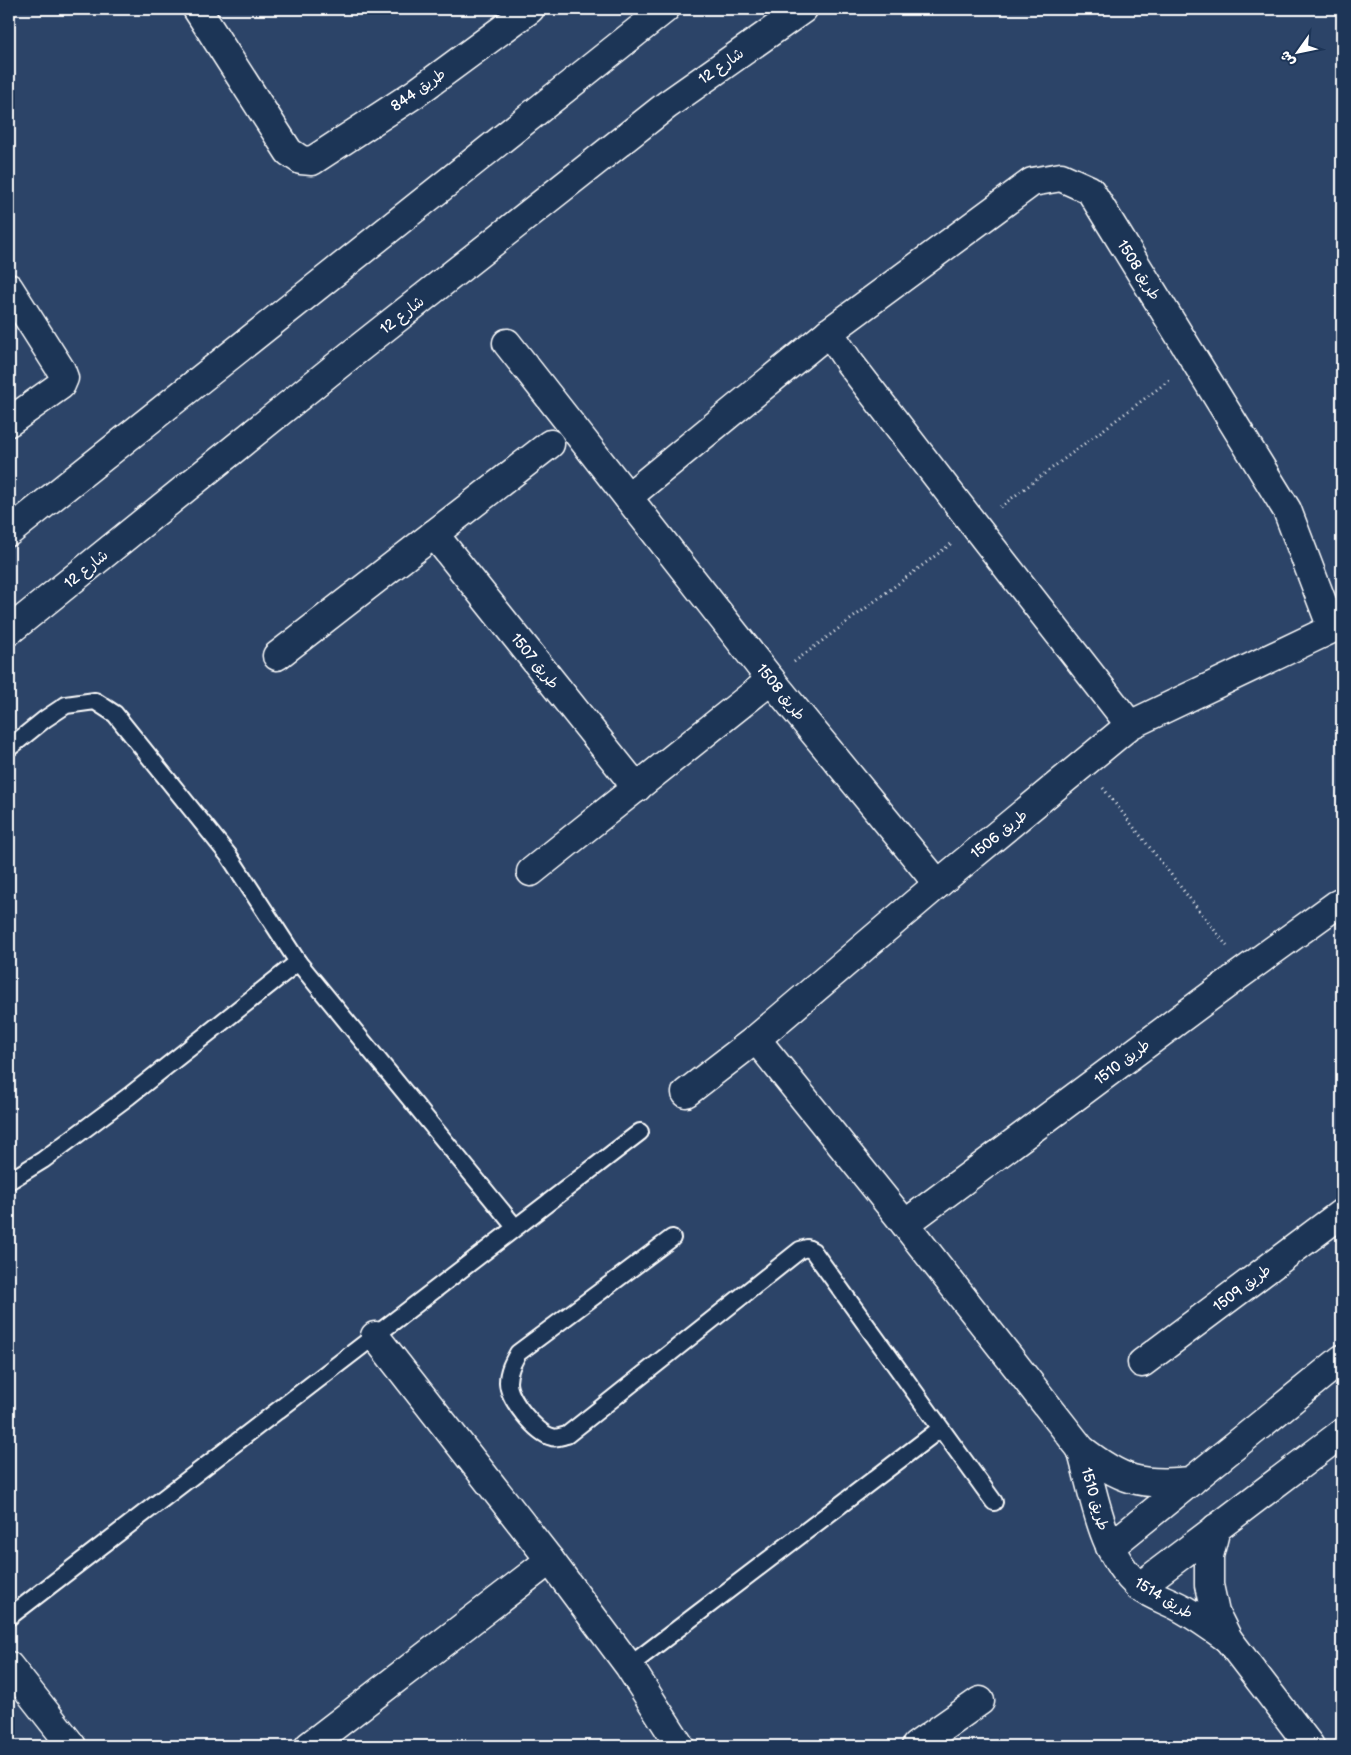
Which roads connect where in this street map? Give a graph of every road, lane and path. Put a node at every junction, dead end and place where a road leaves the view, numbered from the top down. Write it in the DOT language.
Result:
graph roads {
  1 [pos="197,9"];
  2 [pos="530,9"];
  3 [pos="665,9"];
  4 [pos="802,9"];
  5 [pos="9,288"];
  6 [pos="829,332"];
  7 [pos="508,343"];
  8 [pos="9,422"];
  9 [pos="550,444"];
  10 [pos="628,497"];
  11 [pos="9,532"];
  12 [pos="434,534"];
  13 [pos="1337,626"];
  14 [pos="9,631"];
  15 [pos="277,656"];
  16 [pos="771,680"];
  17 [pos="1130,725"];
  18 [pos="9,748"];
  19 [pos="1084,764"];
  20 [pos="636,788"];
  21 [pos="531,872"];
  22 [pos="938,884"];
  23 [pos="1342,902"];
  24 [pos="298,962"];
  25 [pos="1246,970"];
  26 [pos="756,1039"];
  27 [pos="686,1093"];
  28 [pos="640,1132"];
  29 [pos="9,1181"];
  30 [pos="1342,1213"];
  31 [pos="905,1224"];
  32 [pos="516,1227"];
  33 [pos="672,1238"];
  34 [pos="375,1336"];
  35 [pos="1342,1359"];
  36 [pos="1142,1363"];
  37 [pos="940,1429"];
  38 [pos="1342,1433"];
  39 [pos="1081,1450"];
  40 [pos="1192,1481"];
  41 [pos="994,1502"];
  42 [pos="1216,1528"];
  43 [pos="1110,1548"];
  44 [pos="550,1560"];
  45 [pos="1139,1587"];
  46 [pos="9,1617"];
  47 [pos="1228,1639"];
  48 [pos="9,1666"];
  49 [pos="629,1666"];
  50 [pos="980,1701"];
  51 [pos="72,1746"];
  52 [pos="308,1746"];
  53 [pos="680,1746"];
  54 [pos="916,1746"];
  55 [pos="1310,1746"];
  1 -- 2 [label="street, طريق 844"];
  3 -- 11 [label="street"];
  4 -- 14 [label="street, شارع 12"];
  5 -- 8 [label="street"];
  6 -- 10 [label="street, طريق 1508"];
  6 -- 13 [label="street, طريق 1508"];
  6 -- 17 [label="street"];
  7 -- 10 [label="street, طريق 1508"];
  9 -- 12 [label="street"];
  10 -- 16 [label="street, طريق 1508"];
  12 -- 15 [label="street"];
  12 -- 20 [label="street, طريق 1507"];
  13 -- 17 [label="street, طريق 1506"];
  16 -- 20 [label="street"];
  16 -- 22 [label="street, طريق 1508"];
  17 -- 19 [label="street, طريق 1506"];
  18 -- 24 [label="lane"];
  19 -- 22 [label="street, طريق 1506"];
  19 -- 25 [label="path"];
  20 -- 21 [label="street"];
  22 -- 26 [label="street, طريق 1506"];
  23 -- 25 [label="street, طريق 1510"];
  24 -- 29 [label="lane"];
  24 -- 32 [label="lane"];
  25 -- 31 [label="street, طريق 1510"];
  26 -- 27 [label="street, طريق 1506"];
  26 -- 31 [label="street, طريق 1510"];
  28 -- 32 [label="lane"];
  30 -- 36 [label="street, طريق 1509"];
  31 -- 39 [label="street, طريق 1510"];
  32 -- 34 [label="lane"];
  33 -- 37 [label="lane"];
  34 -- 44 [label="street"];
  34 -- 46 [label="lane"];
  35 -- 40 [label="street"];
  37 -- 41 [label="lane"];
  37 -- 49 [label="lane"];
  38 -- 42 [label="street"];
  39 -- 40 [label="street, طريق 1510"];
  39 -- 43 [label="street, طريق 1510"];
  40 -- 43 [label="street"];
  42 -- 45 [label="street"];
  42 -- 47 [label="street, طريق 1514"];
  43 -- 45 [label="street, طريق 1514"];
  44 -- 49 [label="street"];
  44 -- 52 [label="street"];
  45 -- 47 [label="street, طريق 1514"];
  47 -- 55 [label="street, طريق 1514"];
  48 -- 51 [label="street"];
  49 -- 53 [label="street"];
  50 -- 54 [label="street"];
}
